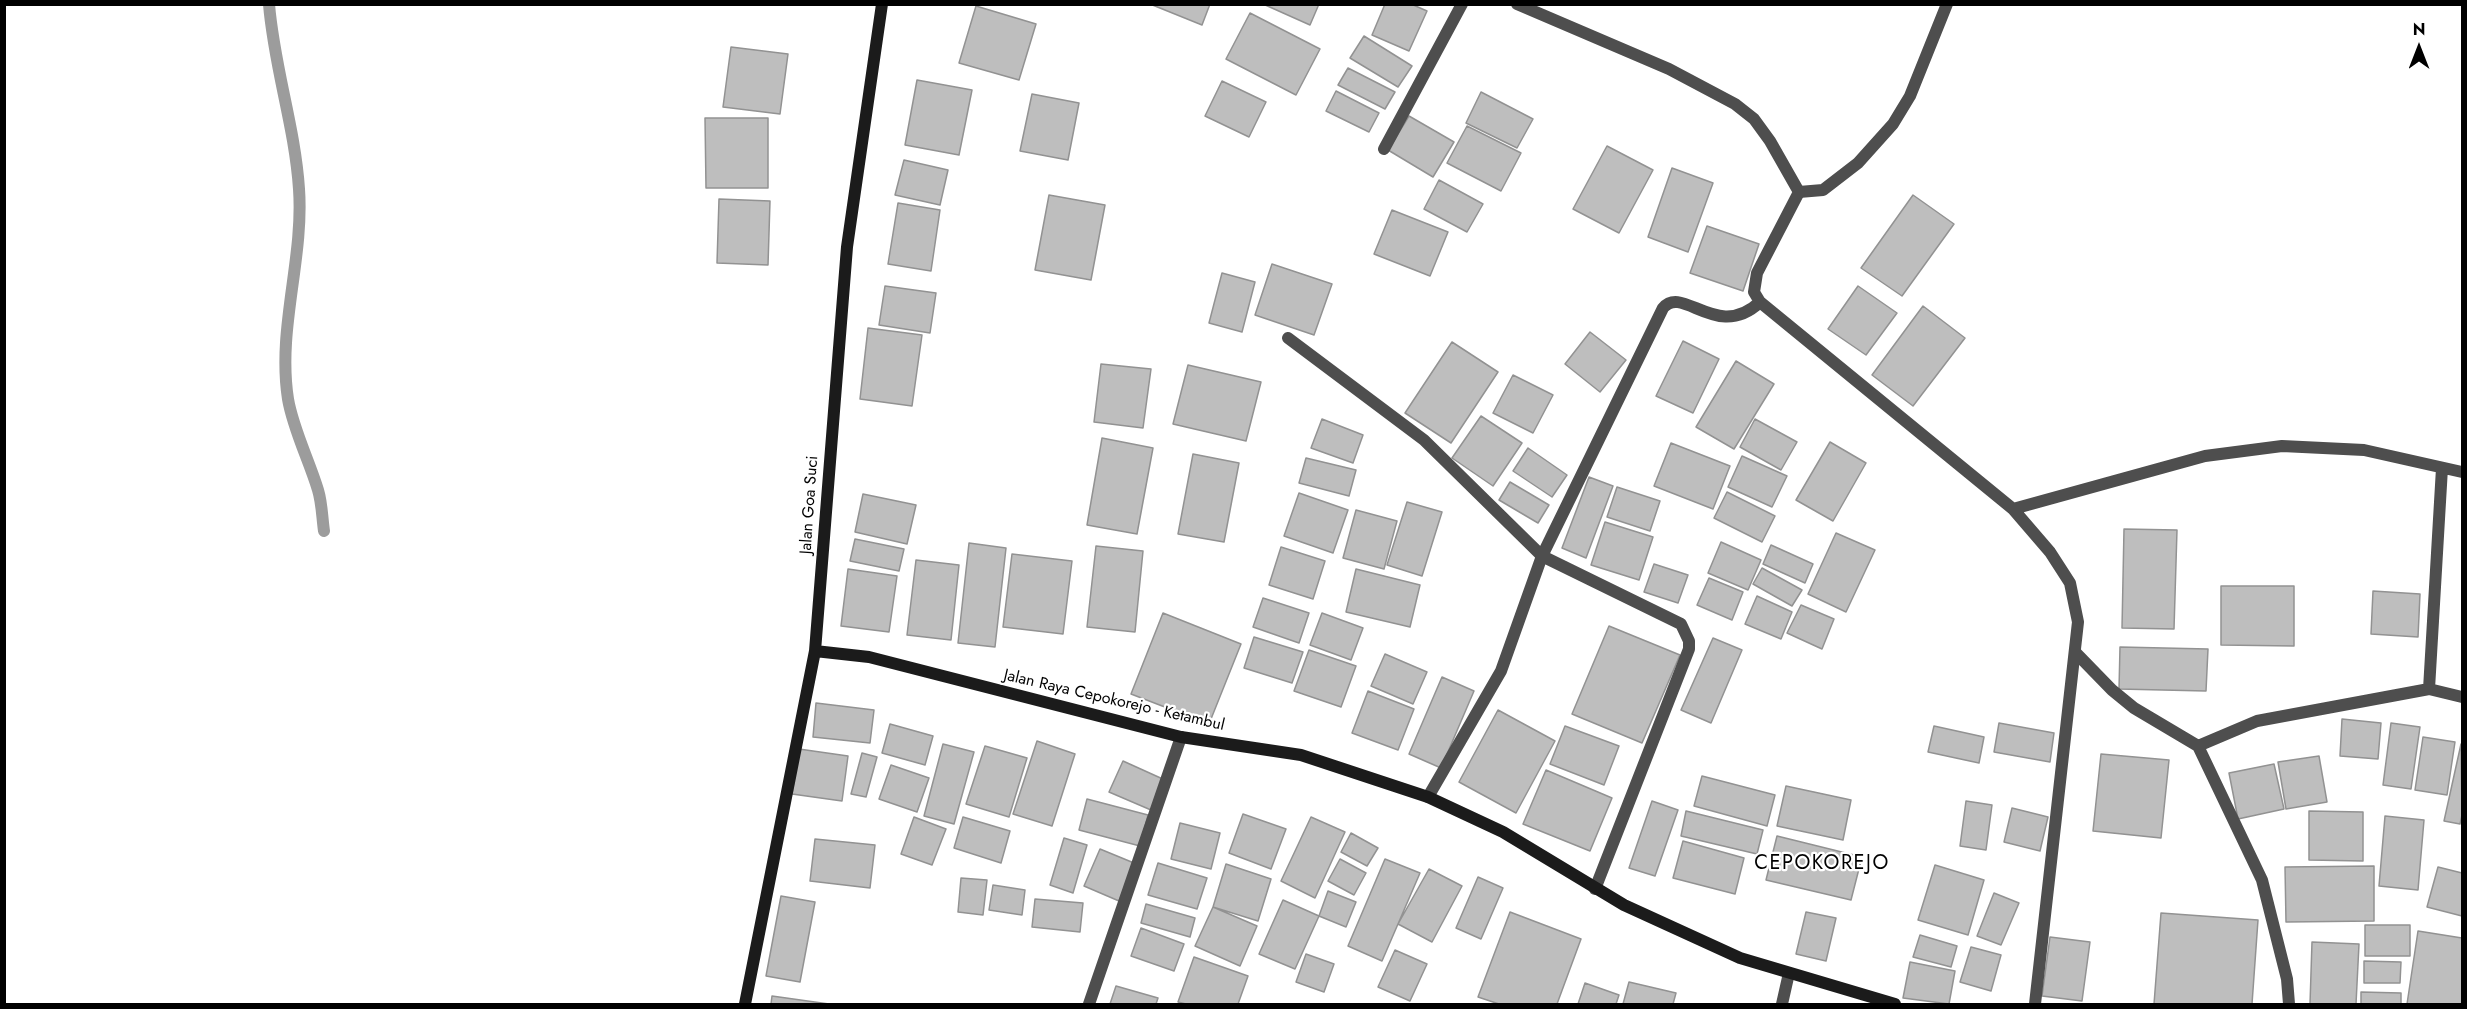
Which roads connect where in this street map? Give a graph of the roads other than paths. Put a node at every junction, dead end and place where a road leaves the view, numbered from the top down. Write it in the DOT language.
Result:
graph roads {
  1 [pos="882,4"];
  2 [pos="1462,4"];
  3 [pos="1517,4"];
  4 [pos="1947,4"];
  5 [pos="1384,149"];
  6 [pos="1799,192"];
  7 [pos="1760,302"];
  8 [pos="1288,338"];
  9 [pos="2442,468"];
  10 [pos="2463,472"];
  11 [pos="2013,509"];
  12 [pos="1542,556"];
  13 [pos="815,651"];
  14 [pos="2075,652"];
  15 [pos="2429,689"];
  16 [pos="2463,697"];
  17 [pos="1182,737"];
  18 [pos="2198,746"];
  19 [pos="1428,797"];
  20 [pos="1595,889"];
  21 [pos="1789,973"];
  22 [pos="745,1005"];
  23 [pos="1089,1005"];
  24 [pos="1782,1005"];
  25 [pos="1895,1005"];
  26 [pos="2035,1005"];
  27 [pos="2289,1005"];
  1 -- 13 [label="street, Jalan Goa Suci"];
  2 -- 5 [label="street"];
  3 -- 6 [label="street"];
  4 -- 6 [label="street"];
  6 -- 7 [label="street"];
  7 -- 11 [label="street"];
  7 -- 12 [label="street"];
  8 -- 12 [label="street"];
  9 -- 10 [label="street"];
  9 -- 11 [label="street"];
  9 -- 15 [label="street"];
  11 -- 14 [label="street"];
  12 -- 19 [label="street"];
  12 -- 20 [label="street"];
  13 -- 17 [label="street, Jalan Raya Cepokorejo - Ketambul"];
  13 -- 22 [label="street, Jalan Goa Suci"];
  14 -- 18 [label="street"];
  14 -- 26 [label="street"];
  15 -- 16 [label="street"];
  15 -- 18 [label="street"];
  17 -- 19 [label="street, Jalan Raya Cepokorejo - Ketambul"];
  17 -- 23 [label="street"];
  18 -- 27 [label="street"];
  19 -- 20 [label="street, Jalan Raya Cepokorejo - Ketambul"];
  20 -- 21 [label="street, Jalan Raya Cepokorejo - Ketambul"];
  21 -- 24 [label="street"];
  21 -- 25 [label="street, Jalan Raya Cepokorejo - Ketambul"];
}
